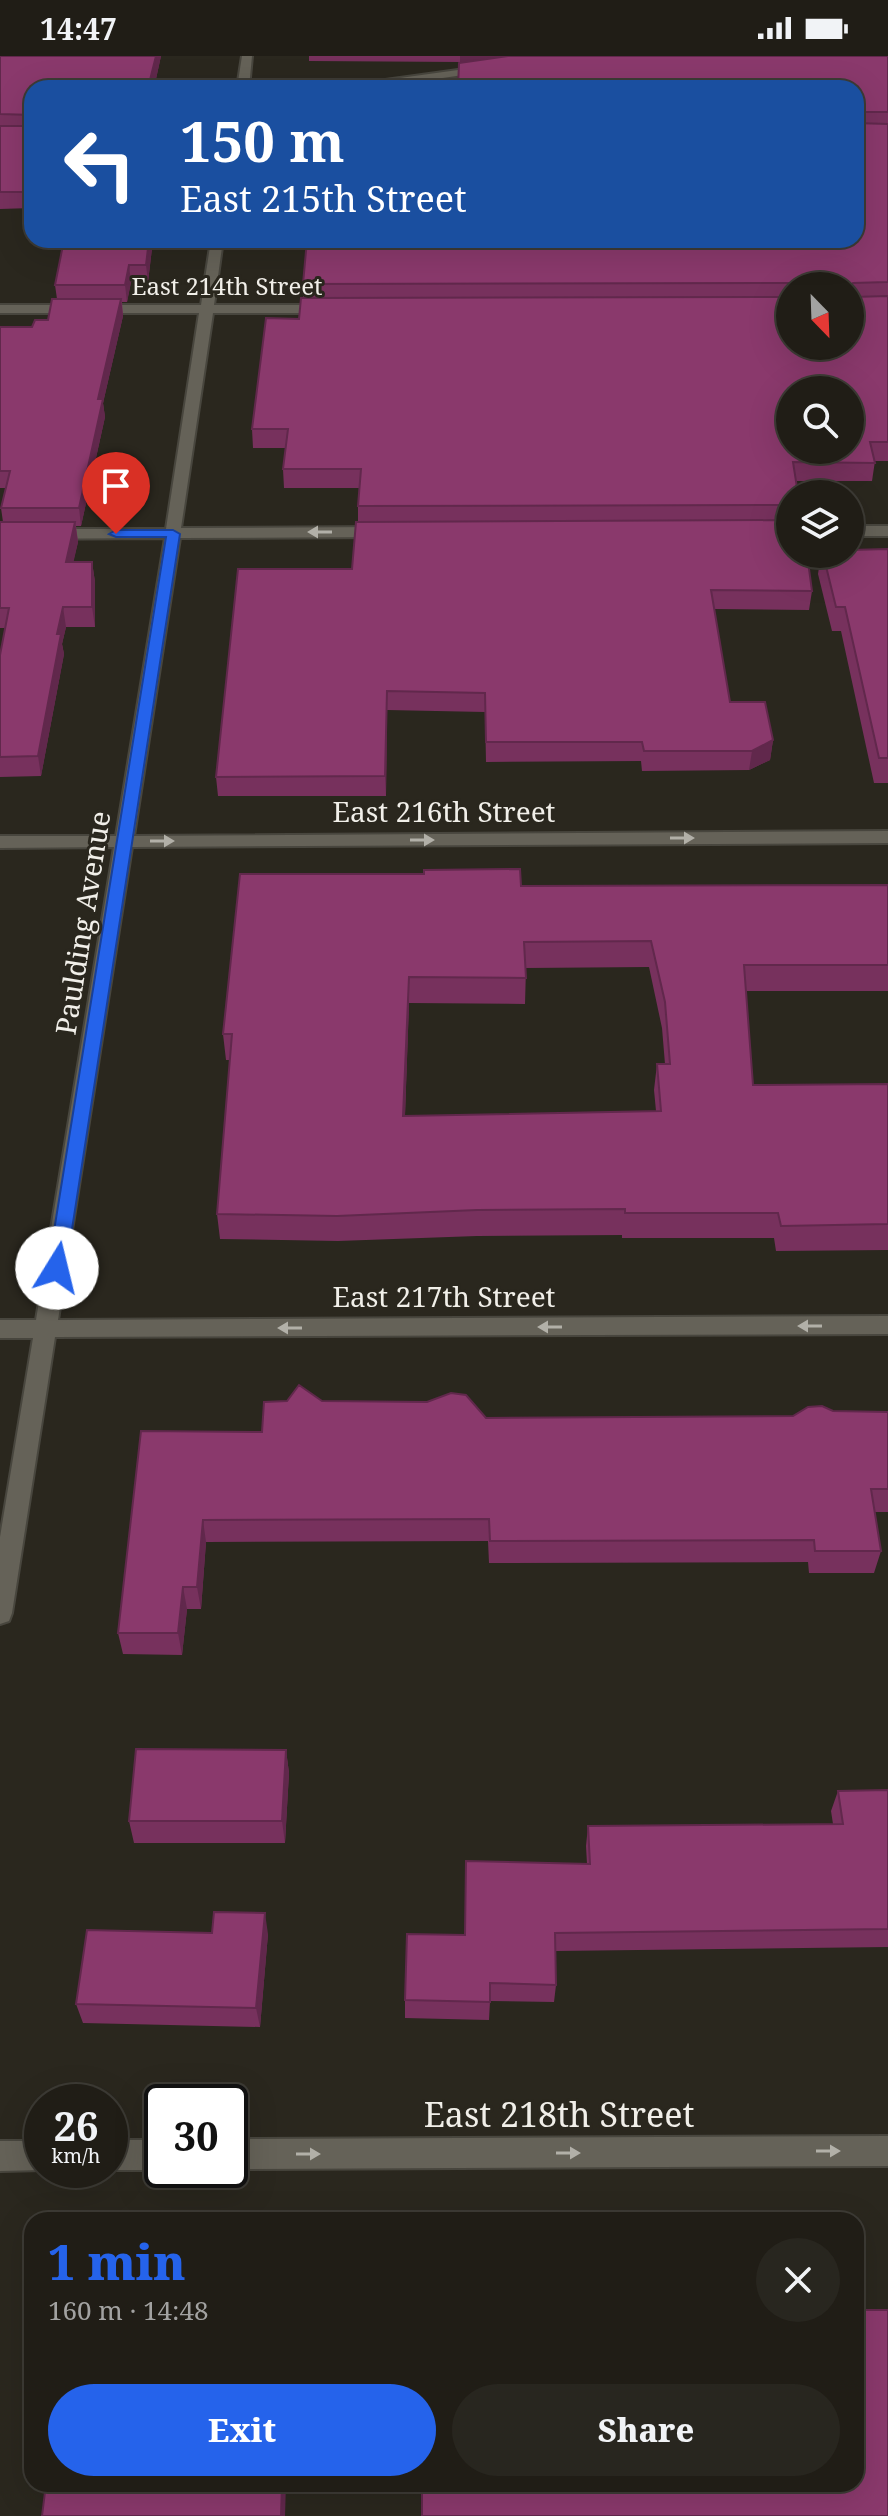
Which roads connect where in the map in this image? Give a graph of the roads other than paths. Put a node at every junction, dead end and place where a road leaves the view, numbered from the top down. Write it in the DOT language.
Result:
graph roads {
  1 [pos="247,56"];
  2 [pos="506,66"];
  3 [pos="244,80"];
  4 [pos="406,80"];
  5 [pos="216,248"];
  6 [pos="0,309"];
  7 [pos="208,309"];
  8 [pos="349,309"];
  9 [pos="864,531"];
  10 [pos="888,531"];
  11 [pos="400,532"];
  12 [pos="0,534"];
  13 [pos="173,534"];
  14 [pos="888,837"];
  15 [pos="123,841"];
  16 [pos="0,842"];
  17 [pos="888,1325"];
  18 [pos="0,1329"];
  19 [pos="47,1329"];
  20 [pos="0,1613"];
  21 [pos="888,2151"];
  22 [pos="248,2154"];
  23 [pos="0,2156"];
  24 [pos="24,2156"];
  1 -- 3 [label="street"];
  2 -- 4 [label="street"];
  5 -- 7 [label="street, Paulding Avenue"];
  6 -- 7 [label="street, East 214th Street"];
  7 -- 8 [label="street, East 214th Street"];
  7 -- 13 [label="street, Paulding Avenue"];
  9 -- 10 [label="street"];
  11 -- 13 [label="street, one-way"];
  12 -- 13 [label="street"];
  13 -- 15 [label="street, Paulding Avenue"];
  15 -- 14 [label="street, East 216th Street, one-way"];
  15 -- 16 [label="street, East 216th Street"];
  15 -- 19 [label="street, Paulding Avenue"];
  17 -- 19 [label="street, East 217th Street, one-way"];
  18 -- 19 [label="street, East 217th Street"];
  19 -- 20 [label="street, Paulding Avenue"];
  22 -- 21 [label="street, East 218th Street, one-way"];
  23 -- 24 [label="street"];
}
